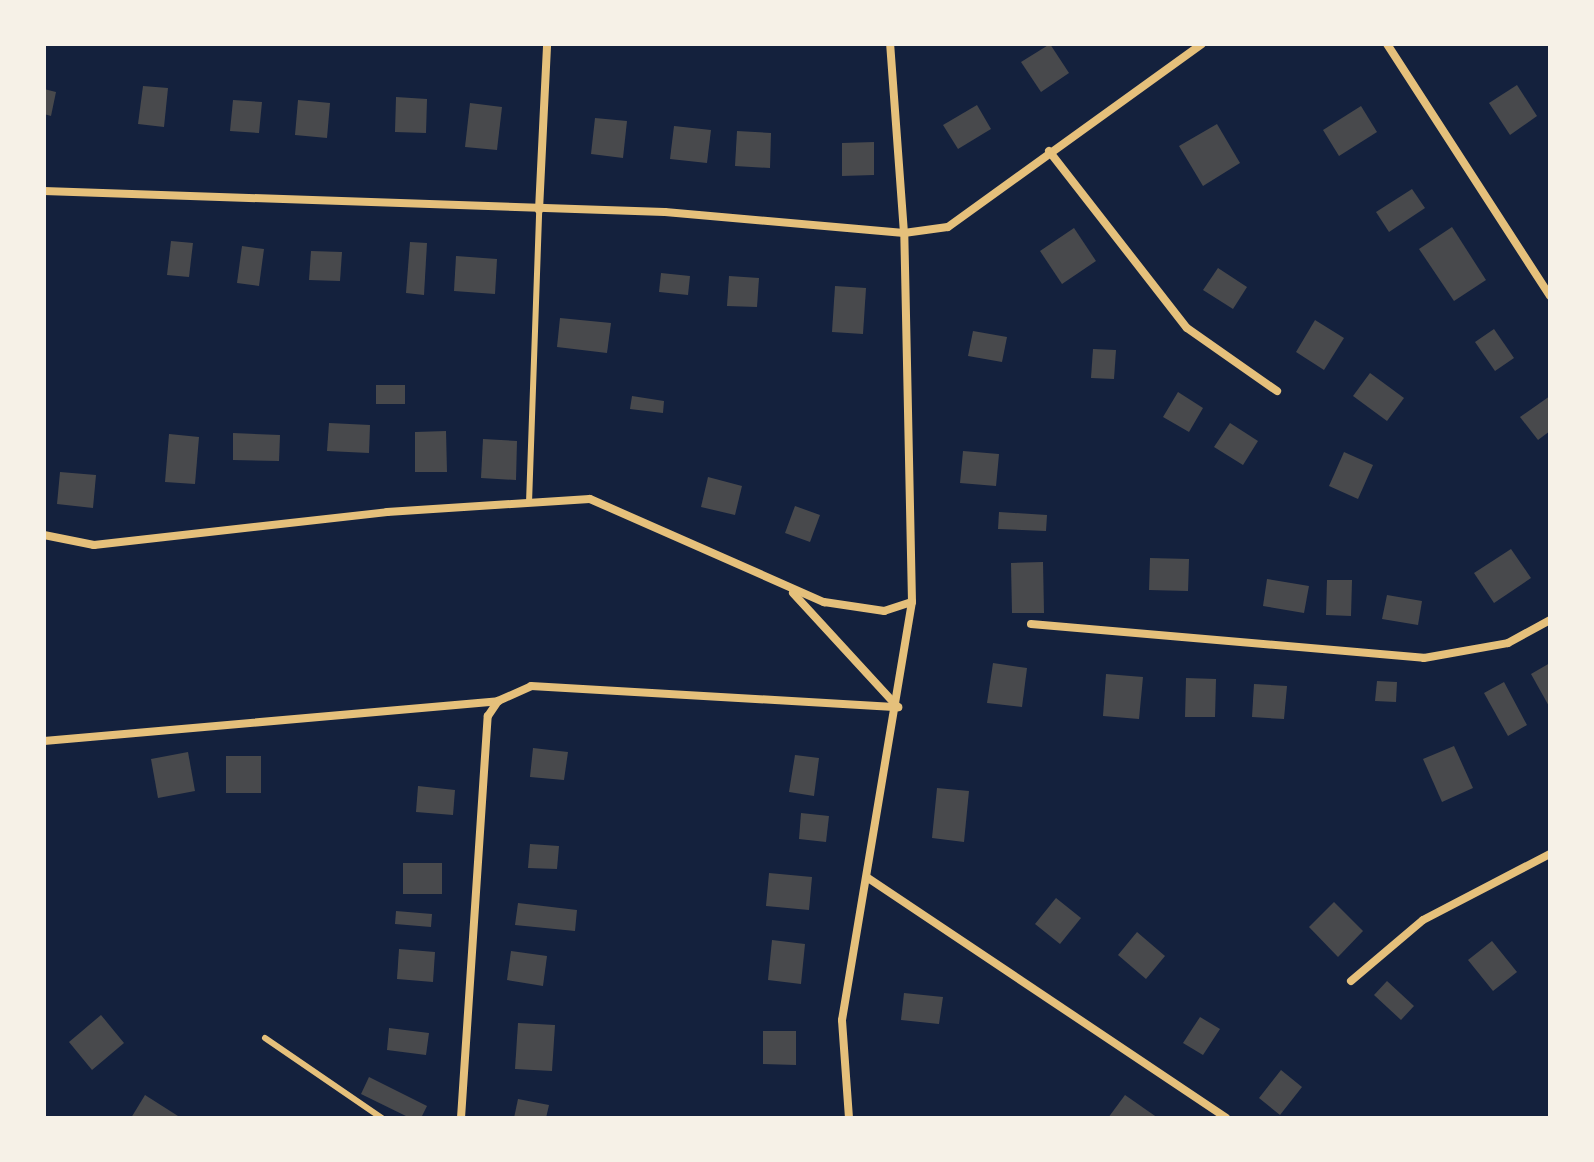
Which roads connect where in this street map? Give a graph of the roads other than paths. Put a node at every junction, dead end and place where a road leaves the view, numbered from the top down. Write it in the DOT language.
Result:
graph roads {
  1 [pos="547,44"];
  2 [pos="890,44"];
  3 [pos="1202,44"];
  4 [pos="1387,44"];
  5 [pos="1049,151"];
  6 [pos="44,191"];
  7 [pos="539,210"];
  8 [pos="904,233"];
  9 [pos="1550,296"];
  10 [pos="1277,391"];
  11 [pos="529,503"];
  12 [pos="44,535"];
  13 [pos="792,592"];
  14 [pos="912,602"];
  15 [pos="1550,620"];
  16 [pos="1031,624"];
  17 [pos="498,701"];
  18 [pos="898,707"];
  19 [pos="44,741"];
  20 [pos="1550,854"];
  21 [pos="868,878"];
  22 [pos="1351,981"];
  23 [pos="265,1038"];
  24 [pos="382,1118"];
  25 [pos="461,1118"];
  26 [pos="849,1118"];
  27 [pos="1226,1118"];
  1 -- 7 [label="street"];
  2 -- 8 [label="street"];
  3 -- 5 [label="street"];
  4 -- 9 [label="street"];
  5 -- 8 [label="street"];
  5 -- 10 [label="street"];
  6 -- 7 [label="street"];
  7 -- 8 [label="street"];
  7 -- 11 [label="lane"];
  8 -- 14 [label="street"];
  11 -- 12 [label="street"];
  11 -- 13 [label="street"];
  13 -- 14 [label="street"];
  13 -- 18 [label="street"];
  14 -- 18 [label="street"];
  15 -- 16 [label="street"];
  17 -- 18 [label="street"];
  17 -- 19 [label="street"];
  17 -- 25 [label="street"];
  18 -- 21 [label="street"];
  20 -- 22 [label="street"];
  21 -- 26 [label="street"];
  21 -- 27 [label="street"];
  23 -- 24 [label="lane"];
}
